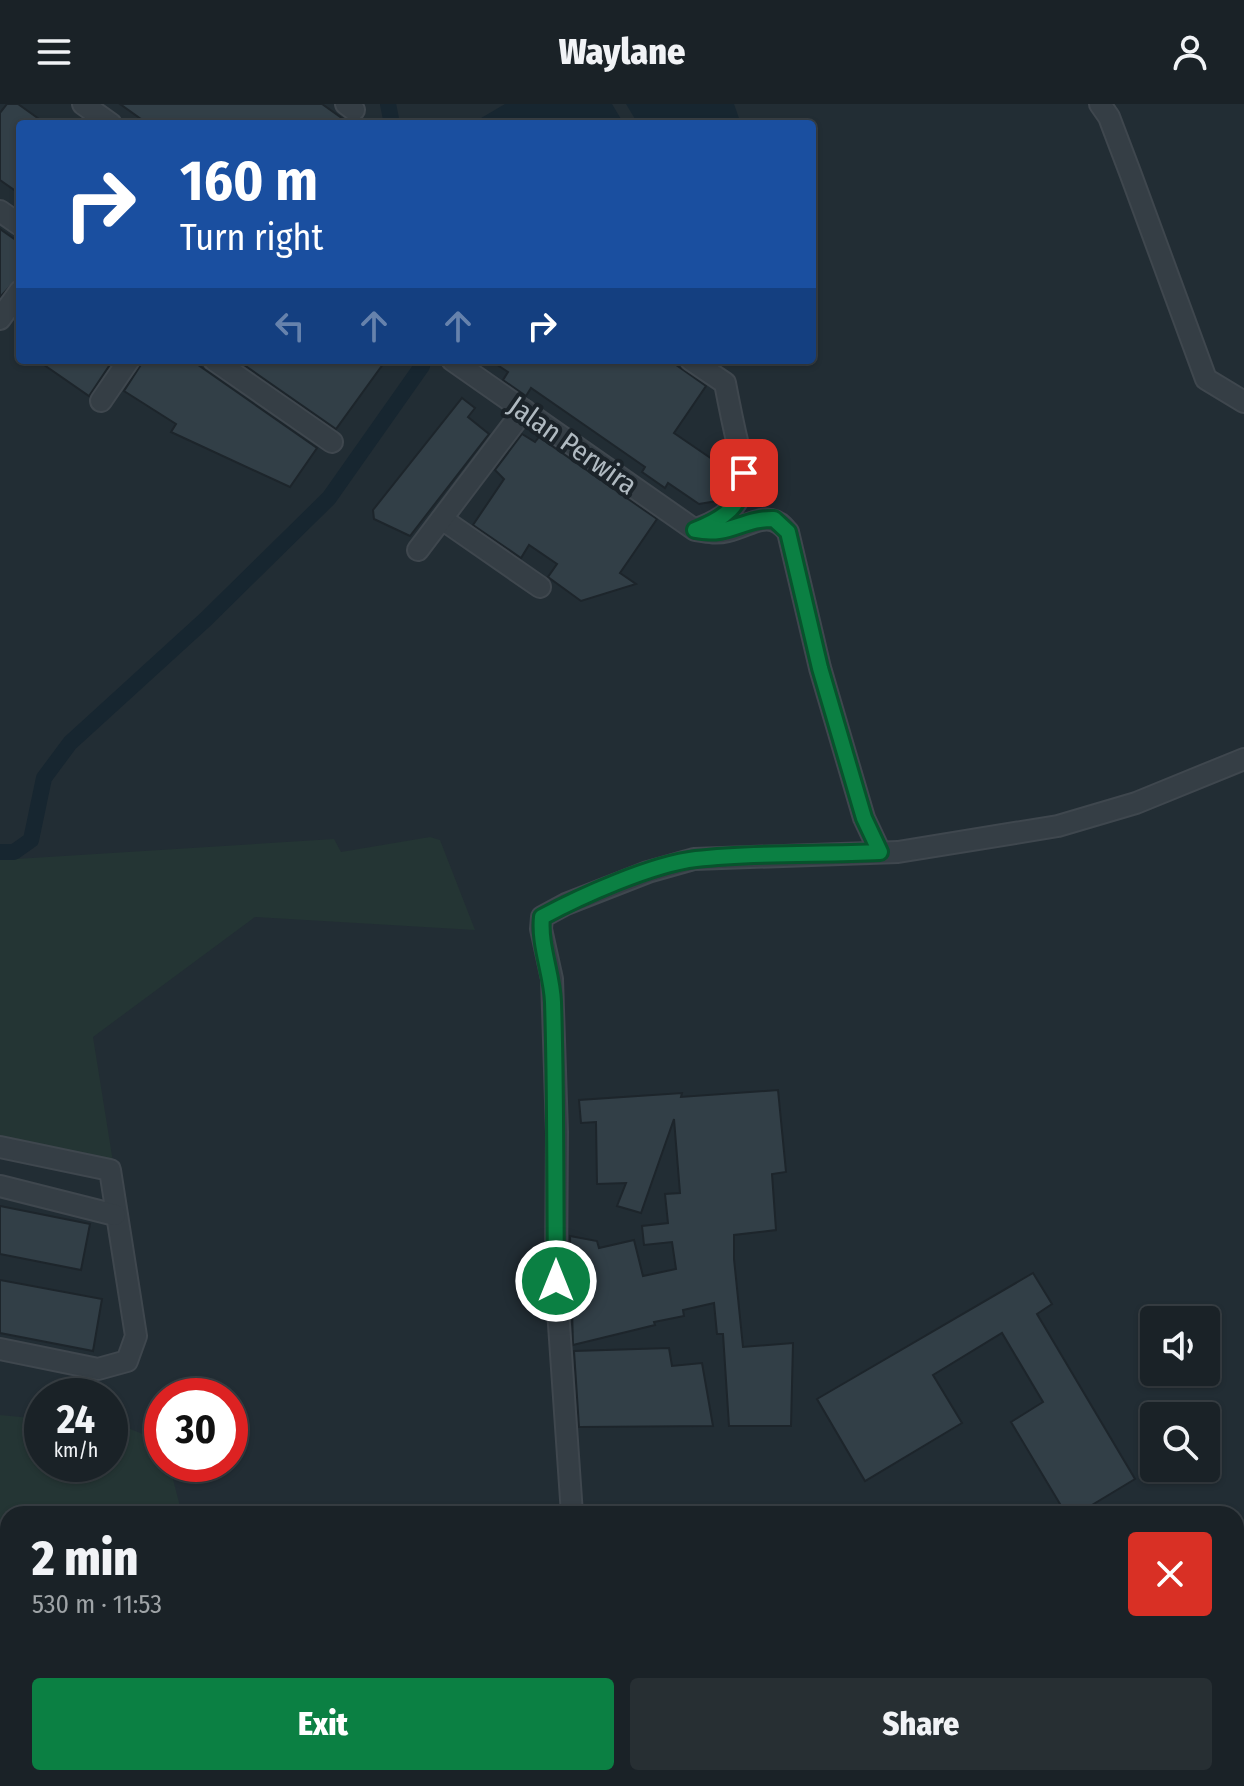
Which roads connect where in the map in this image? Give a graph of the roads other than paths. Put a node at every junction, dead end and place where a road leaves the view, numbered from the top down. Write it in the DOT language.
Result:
graph roads {
  1 [pos="83,104"];
  2 [pos="1100,104"];
  3 [pos="105,120"];
  4 [pos="16,297"];
  5 [pos="0,319"];
  6 [pos="126,364"];
  7 [pos="220,364"];
  8 [pos="697,364"];
  9 [pos="474,368"];
  10 [pos="101,401"];
  11 [pos="1244,402"];
  12 [pos="524,410"];
  13 [pos="332,442"];
  14 [pos="442,519"];
  15 [pos="695,530"];
  16 [pos="418,550"];
  17 [pos="540,587"];
  18 [pos="1244,759"];
  19 [pos="880,852"];
  20 [pos="0,1147"];
  21 [pos="0,1186"];
  22 [pos="115,1215"];
  23 [pos="0,1349"];
  24 [pos="571,1506"];
  1 -- 3 [label="street"];
  2 -- 11 [label="street"];
  4 -- 5 [label="street"];
  6 -- 10 [label="street"];
  7 -- 13 [label="street"];
  8 -- 15 [label="street"];
  9 -- 12 [label="street, Jalan Perwira"];
  12 -- 14 [label="street"];
  12 -- 15 [label="street, Jalan Perwira"];
  14 -- 16 [label="street"];
  14 -- 17 [label="street"];
  15 -- 19 [label="street"];
  18 -- 19 [label="street"];
  19 -- 24 [label="street"];
  20 -- 22 [label="street"];
  21 -- 22 [label="street"];
  22 -- 23 [label="street"];
}
